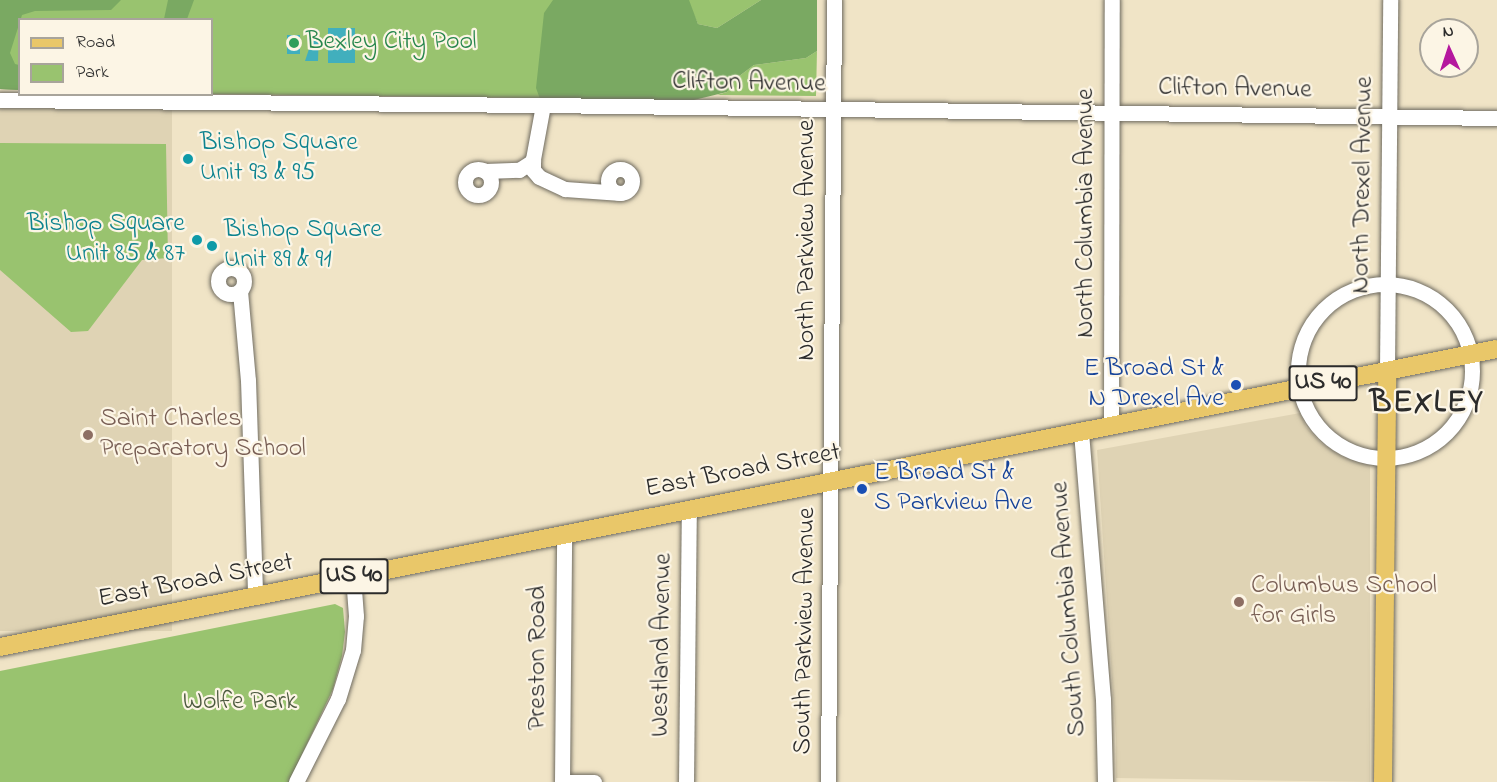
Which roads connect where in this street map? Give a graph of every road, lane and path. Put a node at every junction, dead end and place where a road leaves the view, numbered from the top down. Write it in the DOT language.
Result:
graph roads {
  1 [pos="834,0"];
  2 [pos="1112,0"];
  3 [pos="1390,0"];
  4 [pos="0,100"];
  5 [pos="543,105"];
  6 [pos="833,110"];
  7 [pos="1111,112"];
  8 [pos="1389,116"];
  9 [pos="1497,118"];
  10 [pos="533,161"];
  11 [pos="486,171"];
  12 [pos="621,193"];
  13 [pos="1387,284"];
  14 [pos="240,291"];
  15 [pos="1497,349"];
  16 [pos="1471,354"];
  17 [pos="1387,371"];
  18 [pos="1300,387"];
  19 [pos="1111,426"];
  20 [pos="1080,432"];
  21 [pos="1386,458"];
  22 [pos="831,481"];
  23 [pos="689,509"];
  24 [pos="564,534"];
  25 [pos="353,576"];
  26 [pos="255,596"];
  27 [pos="0,647"];
  28 [pos="296,782"];
  29 [pos="562,782"];
  30 [pos="594,782"];
  31 [pos="686,782"];
  32 [pos="828,782"];
  33 [pos="1105,782"];
  34 [pos="1383,782"];
  1 -- 6 [label="street, North Parkview Avenue"];
  2 -- 7 [label="street, North Columbia Avenue"];
  3 -- 8 [label="street, North Drexel Avenue"];
  4 -- 5 [label="street, Clifton Avenue"];
  5 -- 6 [label="street, Clifton Avenue"];
  5 -- 10 [label="street"];
  6 -- 7 [label="street, Clifton Avenue"];
  6 -- 22 [label="street, North Parkview Avenue"];
  7 -- 8 [label="street, Clifton Avenue"];
  7 -- 19 [label="street, North Columbia Avenue"];
  8 -- 9 [label="street, Clifton Avenue"];
  8 -- 13 [label="street, North Drexel Avenue"];
  10 -- 11 [label="street"];
  10 -- 12 [label="street"];
  13 -- 16 [label="street"];
  13 -- 17 [label="street, North Drexel Avenue"];
  13 -- 18 [label="street"];
  14 -- 26 [label="street"];
  15 -- 16 [label="main road, East Broad Street"];
  16 -- 17 [label="main road, East Broad Street"];
  16 -- 21 [label="street"];
  17 -- 18 [label="main road, East Broad Street / US 40"];
  17 -- 21 [label="main road, US 40"];
  18 -- 19 [label="main road, East Broad Street / US 40"];
  18 -- 21 [label="street"];
  19 -- 20 [label="main road, East Broad Street / US 40"];
  20 -- 22 [label="main road, East Broad Street / US 40"];
  20 -- 33 [label="street, South Columbia Avenue"];
  21 -- 34 [label="main road, US 40"];
  22 -- 23 [label="main road, East Broad Street / US 40"];
  22 -- 32 [label="street, South Parkview Avenue"];
  23 -- 24 [label="main road, East Broad Street / US 40"];
  23 -- 31 [label="street, Westland Avenue"];
  24 -- 25 [label="main road, East Broad Street / US 40"];
  24 -- 29 [label="street, Preston Road"];
  25 -- 26 [label="main road, East Broad Street / US 40"];
  25 -- 28 [label="street"];
  26 -- 27 [label="main road, East Broad Street / US 40"];
  29 -- 30 [label="street"];
}
